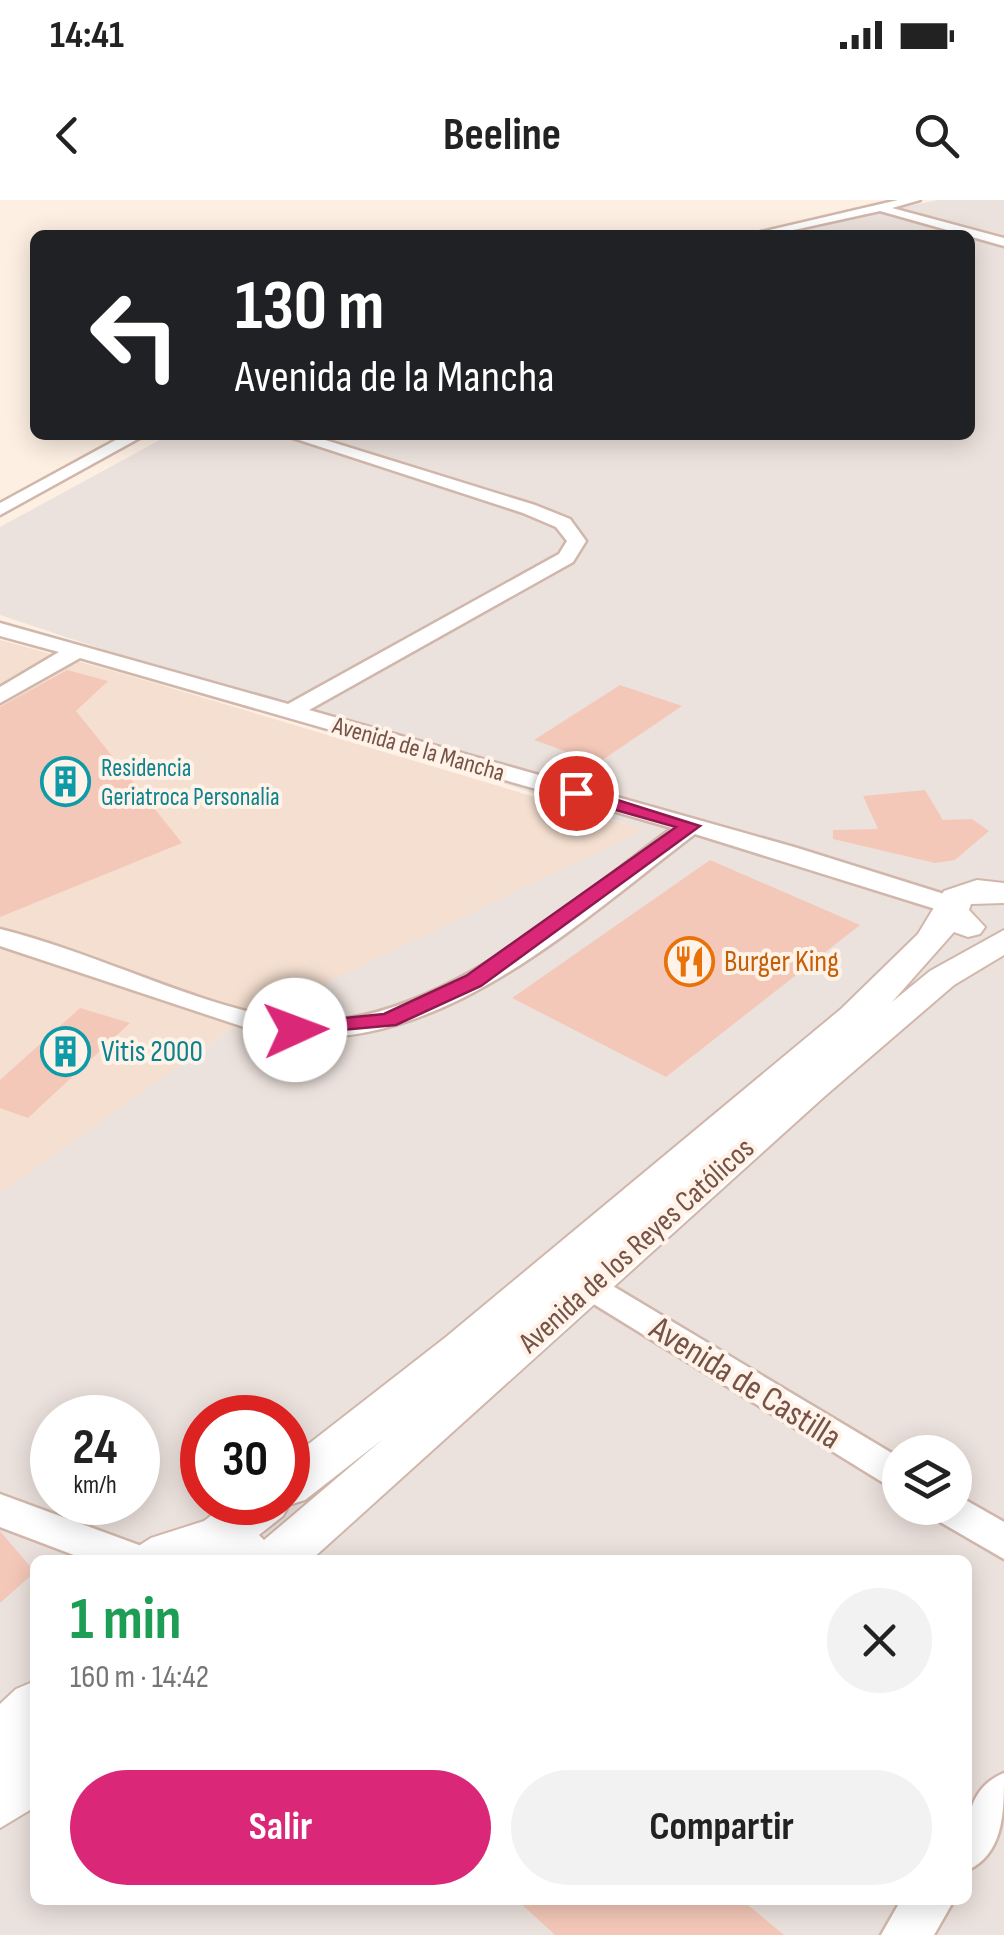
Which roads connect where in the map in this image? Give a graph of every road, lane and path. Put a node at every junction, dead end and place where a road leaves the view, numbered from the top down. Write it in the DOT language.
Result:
graph roads {
  1 [pos="914,200"];
  2 [pos="877,208"];
  3 [pos="777,230"];
  4 [pos="959,230"];
  5 [pos="975,234"];
  6 [pos="1004,242"];
  7 [pos="128,440"];
  8 [pos="308,440"];
  9 [pos="0,510"];
  10 [pos="0,628"];
  11 [pos="77,650"];
  12 [pos="0,696"];
  13 [pos="291,712"];
  14 [pos="690,826"];
  15 [pos="978,895"];
  16 [pos="0,937"];
  17 [pos="1004,938"];
  18 [pos="592,1286"];
  19 [pos="882,1466"];
  20 [pos="310,1469"];
  21 [pos="0,1510"];
  22 [pos="972,1522"];
  23 [pos="250,1525"];
  24 [pos="1004,1542"];
  25 [pos="233,1550"];
  26 [pos="120,1555"];
  27 [pos="166,1555"];
  28 [pos="282,1555"];
  29 [pos="30,1711"];
  30 [pos="0,1741"];
  31 [pos="30,1776"];
  32 [pos="1004,1795"];
  33 [pos="0,1800"];
  34 [pos="972,1841"];
  35 [pos="926,1905"];
  36 [pos="905,1935"];
  1 -- 2 [label="street"];
  2 -- 3 [label="street"];
  2 -- 4 [label="street"];
  5 -- 6 [label="street"];
  7 -- 9 [label="street"];
  8 -- 13 [label="street"];
  10 -- 11 [label="street, Avenida de la Mancha"];
  11 -- 12 [label="street"];
  11 -- 13 [label="street, Avenida de la Mancha"];
  13 -- 14 [label="street, Avenida de la Mancha"];
  14 -- 15 [label="street, Avenida de la Mancha"];
  14 -- 16 [label="street"];
  15 -- 17 [label="street"];
  15 -- 20 [label="street, Avenida de los Reyes Católicos"];
  17 -- 18 [label="street, Avenida de los Reyes Católicos"];
  18 -- 19 [label="street, Avenida de Castilla"];
  18 -- 28 [label="street, Avenida de los Reyes Católicos"];
  21 -- 26 [label="street"];
  22 -- 24 [label="street"];
  23 -- 25 [label="street"];
  25 -- 27 [label="street"];
  29 -- 30 [label="street"];
  31 -- 33 [label="street"];
  32 -- 34 [label="street"];
  35 -- 36 [label="street"];
}
